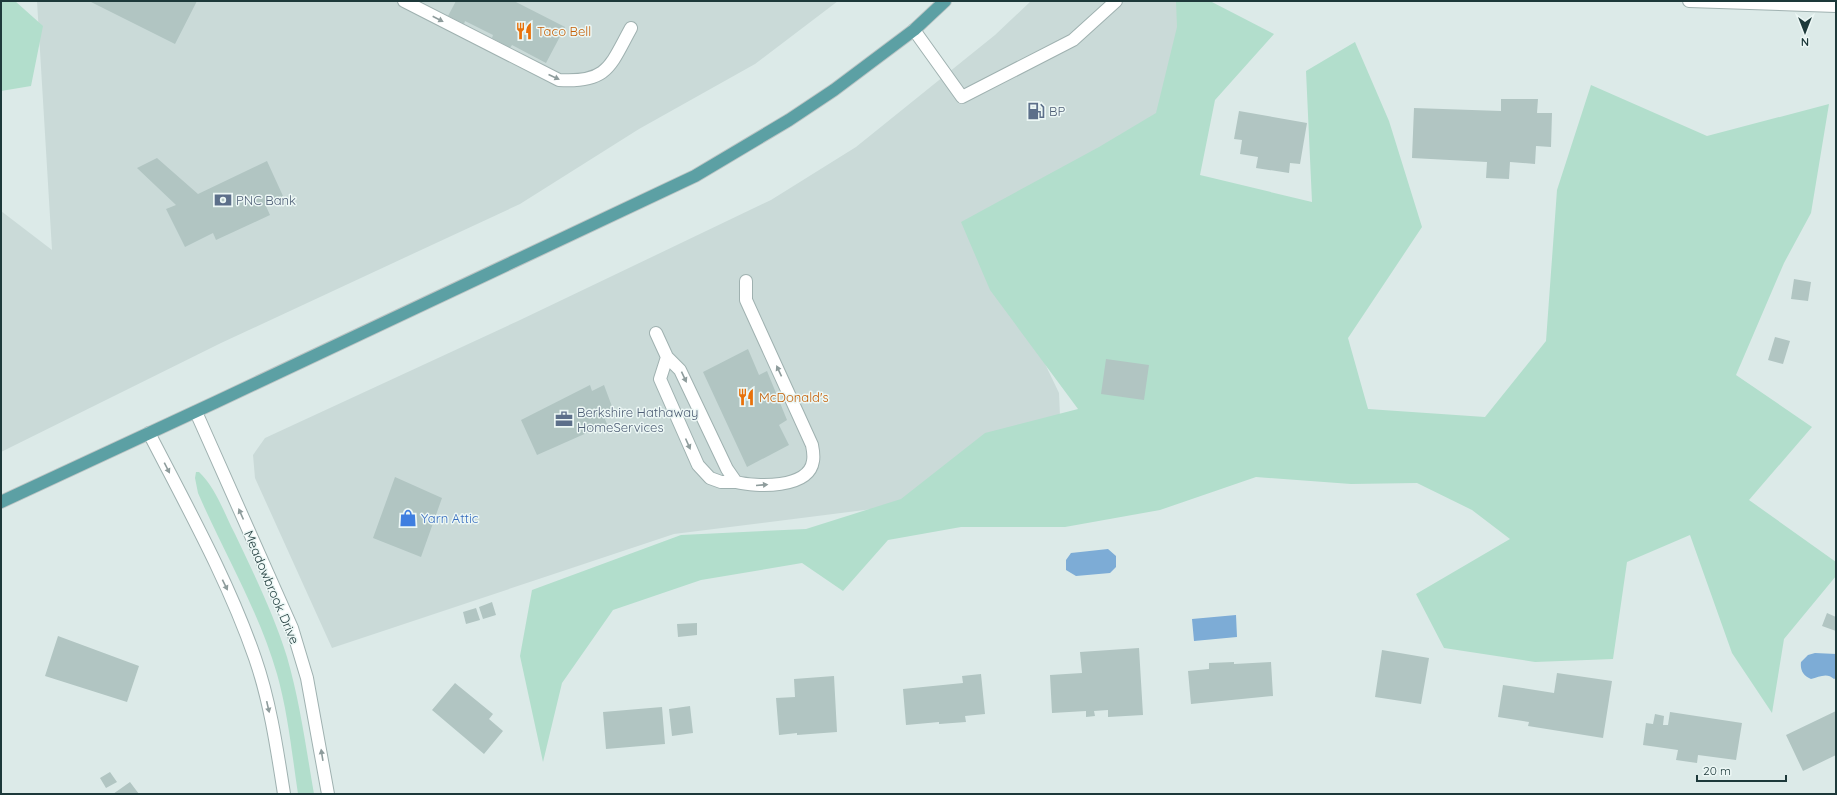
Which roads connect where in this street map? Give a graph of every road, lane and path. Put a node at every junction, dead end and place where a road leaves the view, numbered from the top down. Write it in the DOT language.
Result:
graph roads {
  1 [pos="404,1"];
  2 [pos="945,1"];
  3 [pos="1116,1"];
  4 [pos="1689,1"];
  5 [pos="1836,6"];
  6 [pos="631,28"];
  7 [pos="914,30"];
  8 [pos="746,281"];
  9 [pos="656,333"];
  10 [pos="667,357"];
  11 [pos="196,412"];
  12 [pos="149,433"];
  13 [pos="736,482"];
  14 [pos="1,502"];
  15 [pos="284,794"];
  16 [pos="328,794"];
  1 -- 6 [label="street, one-way"];
  2 -- 7 [label="main road"];
  3 -- 7 [label="street"];
  4 -- 5 [label="street"];
  7 -- 11 [label="main road"];
  13 -- 8 [label="street, one-way"];
  9 -- 10 [label="street"];
  10 -- 13 [label="street, one-way"];
  10 -- 13 [label="street, one-way"];
  11 -- 12 [label="main road"];
  16 -- 11 [label="street, Meadowbrook Drive, one-way"];
  12 -- 14 [label="main road"];
  12 -- 15 [label="street, one-way"];
}
